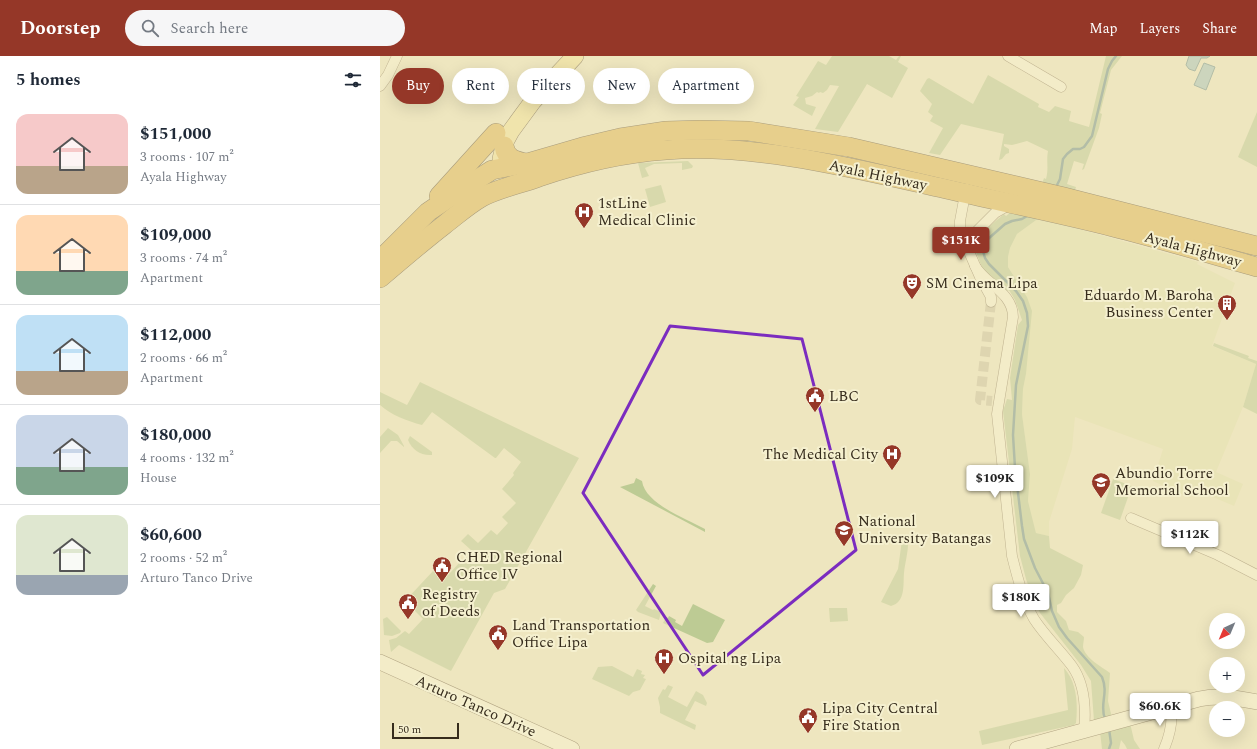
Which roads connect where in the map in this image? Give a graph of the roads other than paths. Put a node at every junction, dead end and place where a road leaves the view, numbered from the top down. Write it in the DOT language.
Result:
graph roads {
  1 [pos="397,56"];
  2 [pos="575,56"];
  3 [pos="1008,56"];
  4 [pos="380,86"];
  5 [pos="1061,87"];
  6 [pos="500,139"];
  7 [pos="493,171"];
  8 [pos="528,172"];
  9 [pos="967,184"];
  10 [pos="496,190"];
  11 [pos="446,199"];
  12 [pos="1014,203"];
  13 [pos="428,212"];
  14 [pos="458,214"];
  15 [pos="432,235"];
  16 [pos="1257,246"];
  17 [pos="967,247"];
  18 [pos="380,260"];
  19 [pos="975,266"];
  20 [pos="1257,267"];
  21 [pos="380,278"];
  22 [pos="991,302"];
  23 [pos="1131,518"];
  24 [pos="1257,575"];
  25 [pos="380,662"];
  26 [pos="1257,702"];
  27 [pos="1171,706"];
  28 [pos="1090,730"];
  29 [pos="572,749"];
  30 [pos="1017,749"];
  31 [pos="1164,749"];
  1 -- 4 [label="street"];
  2 -- 6 [label="main road"];
  3 -- 5 [label="street"];
  6 -- 7 [label="main road"];
  6 -- 8 [label="highway"];
  6 -- 13 [label="highway"];
  7 -- 8 [label="highway"];
  7 -- 10 [label="main road"];
  7 -- 11 [label="highway"];
  8 -- 9 [label="highway, Ayala Highway"];
  8 -- 10 [label="highway, Ayala Highway"];
  8 -- 15 [label="highway"];
  9 -- 12 [label="highway, Ayala Highway"];
  9 -- 16 [label="highway, Ayala Highway"];
  9 -- 17 [label="street"];
  10 -- 14 [label="highway, Ayala Highway"];
  11 -- 13 [label="highway"];
  11 -- 14 [label="highway"];
  12 -- 17 [label="street"];
  12 -- 20 [label="highway, Ayala Highway"];
  13 -- 18 [label="highway"];
  14 -- 15 [label="highway, Ayala Highway"];
  15 -- 21 [label="highway, Ayala Highway"];
  17 -- 19 [label="street"];
  19 -- 22 [label="street"];
  19 -- 28 [label="street"];
  23 -- 24 [label="street"];
  25 -- 29 [label="street, Arturo Tanco Drive"];
  26 -- 27 [label="street"];
  27 -- 28 [label="street"];
  27 -- 31 [label="street"];
  28 -- 30 [label="street"];
}
